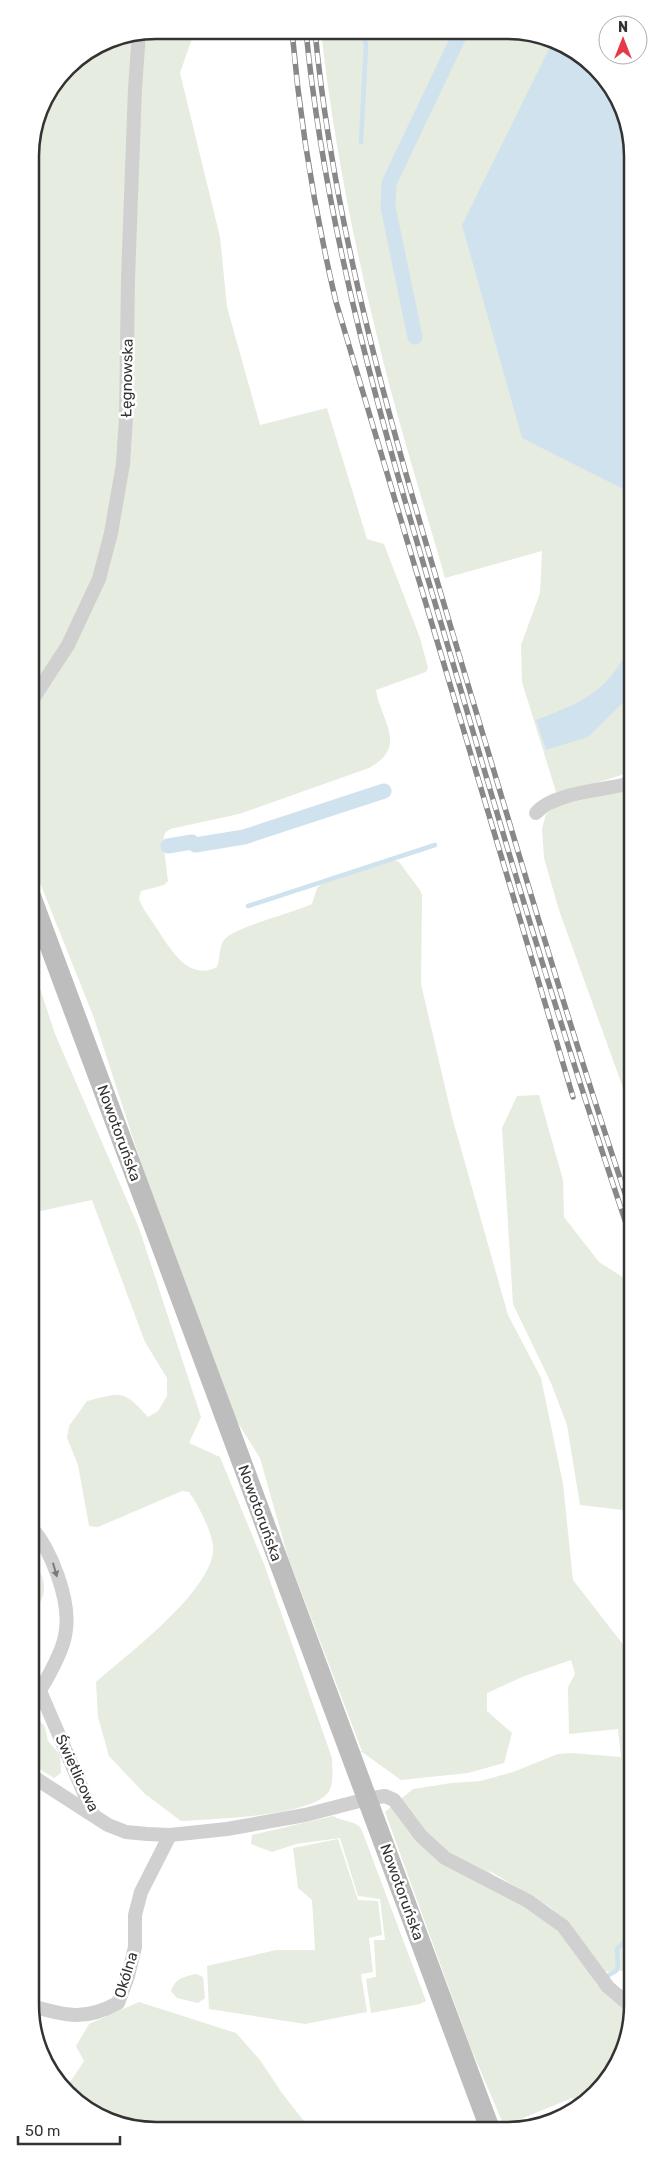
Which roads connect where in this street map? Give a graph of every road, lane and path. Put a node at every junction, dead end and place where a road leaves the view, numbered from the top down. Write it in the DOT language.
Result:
graph roads {
  1 [pos="138,40"];
  2 [pos="39,690"];
  3 [pos="624,785"];
  4 [pos="536,813"];
  5 [pos="39,918"];
  6 [pos="39,1537"];
  7 [pos="39,1689"];
  8 [pos="39,1700"];
  9 [pos="39,1780"];
  10 [pos="367,1799"];
  11 [pos="93,1814"];
  12 [pos="170,1834"];
  13 [pos="624,2000"];
  14 [pos="39,2008"];
  15 [pos="487,2122"];
  1 -- 2 [label="street, Łęgnowska"];
  3 -- 4 [label="street"];
  5 -- 10 [label="main road, Nowotoruńska"];
  6 -- 7 [label="street, Świetlicowa, one-way"];
  8 -- 11 [label="street, Świetlicowa"];
  9 -- 11 [label="street"];
  10 -- 12 [label="street, Świetlicowa"];
  10 -- 13 [label="street, Świetlicowa"];
  10 -- 15 [label="main road, Nowotoruńska"];
  11 -- 12 [label="street, Świetlicowa"];
  12 -- 14 [label="street, Okólna"];
}
